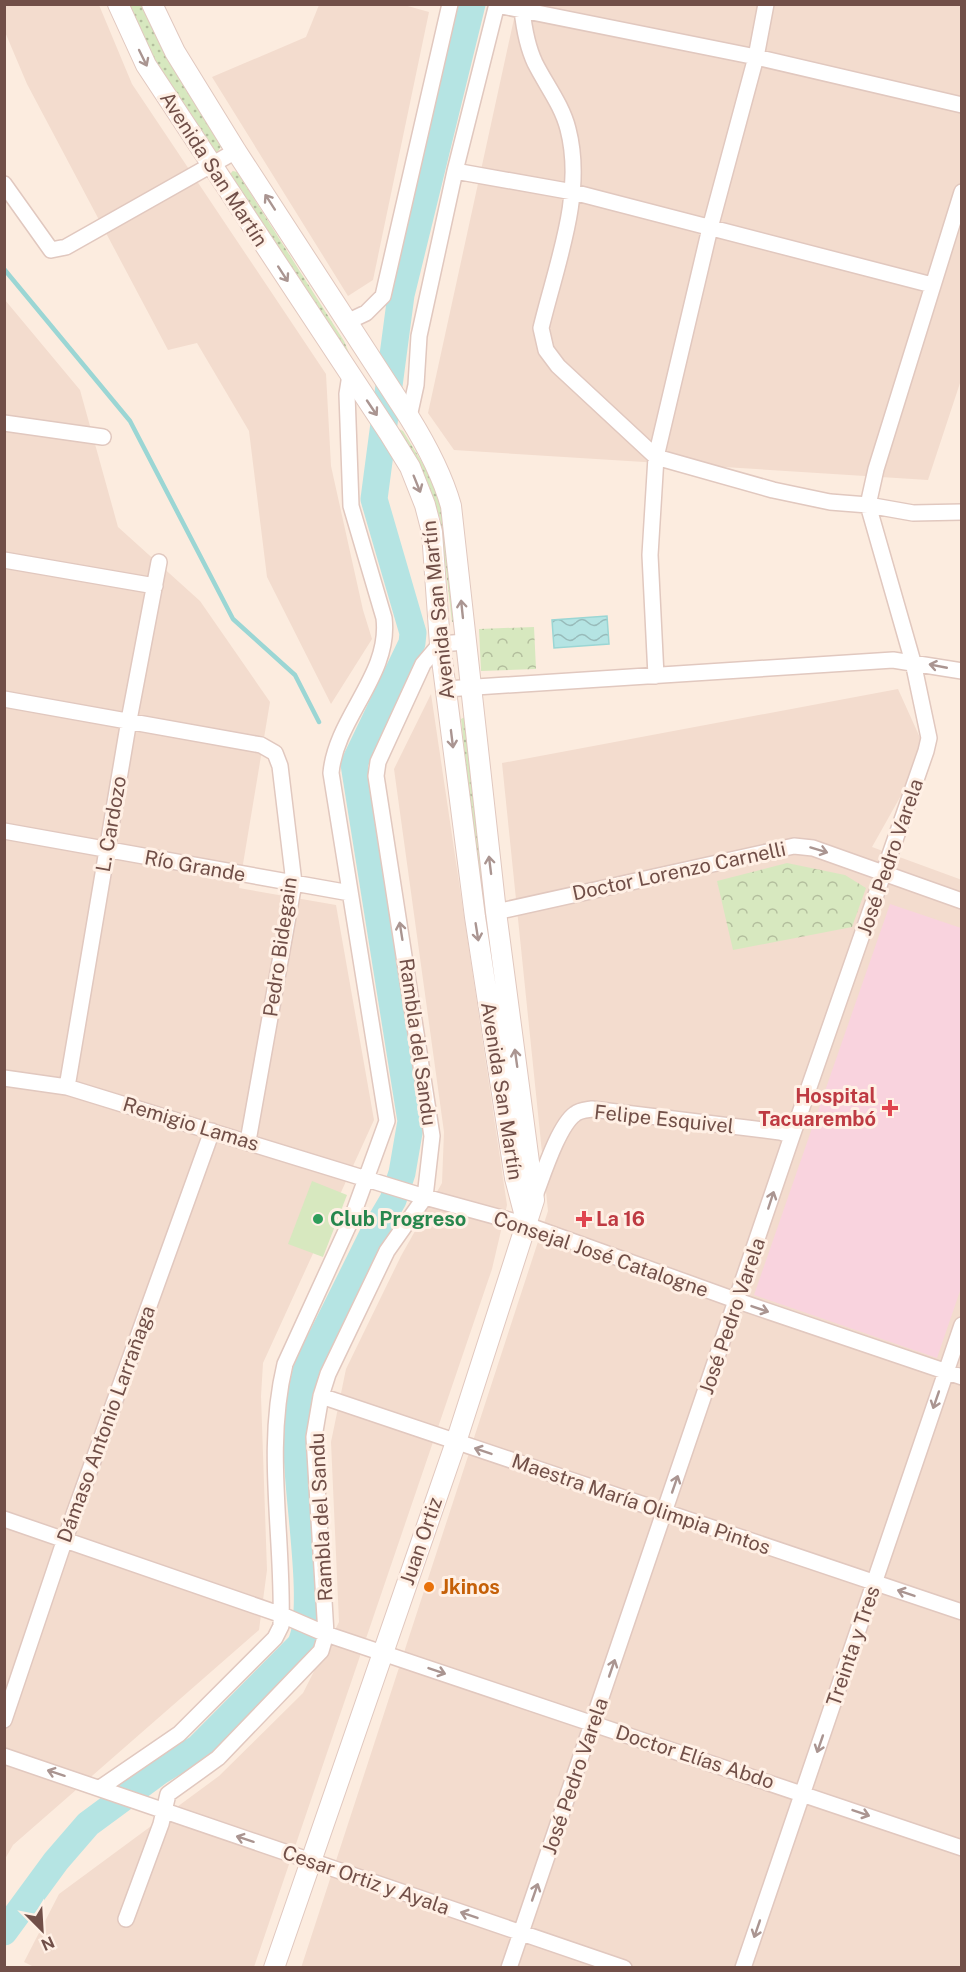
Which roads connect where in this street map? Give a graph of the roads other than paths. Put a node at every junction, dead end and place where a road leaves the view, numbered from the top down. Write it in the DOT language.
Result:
graph roads {
  1 [pos="118,4"];
  2 [pos="152,4"];
  3 [pos="450,4"];
  4 [pos="766,4"];
  5 [pos="497,5"];
  6 [pos="522,10"];
  7 [pos="756,57"];
  8 [pos="962,105"];
  9 [pos="236,151"];
  10 [pos="212,166"];
  11 [pos="455,171"];
  12 [pos="4,184"];
  13 [pos="573,192"];
  14 [pos="962,192"];
  15 [pos="710,228"];
  16 [pos="933,285"];
  17 [pos="349,321"];
  18 [pos="353,379"];
  19 [pos="410,417"];
  20 [pos="4,423"];
  21 [pos="103,437"];
  22 [pos="656,457"];
  23 [pos="868,505"];
  24 [pos="962,512"];
  25 [pos="4,560"];
  26 [pos="159,562"];
  27 [pos="155,586"];
  28 [pos="465,642"];
  29 [pos="440,644"];
  30 [pos="914,662"];
  31 [pos="962,671"];
  32 [pos="656,676"];
  33 [pos="470,687"];
  34 [pos="446,688"];
  35 [pos="4,699"];
  36 [pos="129,720"];
  37 [pos="4,831"];
  38 [pos="106,851"];
  39 [pos="884,873"];
  40 [pos="294,883"];
  41 [pos="350,893"];
  42 [pos="962,901"];
  43 [pos="496,912"];
  44 [pos="4,1078"];
  45 [pos="67,1087"];
  46 [pos="572,1115"];
  47 [pos="213,1131"];
  48 [pos="792,1136"];
  49 [pos="248,1141"];
  50 [pos="370,1180"];
  51 [pos="420,1195"];
  52 [pos="534,1200"];
  53 [pos="527,1226"];
  54 [pos="738,1301"];
  55 [pos="962,1325"];
  56 [pos="946,1372"];
  57 [pos="962,1377"];
  58 [pos="321,1396"];
  59 [pos="456,1442"];
  60 [pos="665,1512"];
  61 [pos="4,1519"];
  62 [pos="65,1539"];
  63 [pos="875,1582"];
  64 [pos="962,1612"];
  65 [pos="287,1618"];
  66 [pos="320,1632"];
  67 [pos="382,1652"];
  68 [pos="4,1720"];
  69 [pos="592,1724"];
  70 [pos="4,1756"];
  71 [pos="104,1789"];
  72 [pos="804,1793"];
  73 [pos="163,1812"];
  74 [pos="962,1848"];
  75 [pos="311,1861"];
  76 [pos="126,1919"];
  77 [pos="521,1933"];
  78 [pos="274,1968"];
  79 [pos="509,1968"];
  80 [pos="624,1968"];
  81 [pos="743,1968"];
  1 -- 10 [label="street, Avenida San Martín, one-way"];
  2 -- 9 [label="street, Avenida San Martín"];
  3 -- 17 [label="street"];
  4 -- 7 [label="street"];
  5 -- 6 [label="street"];
  5 -- 11 [label="street"];
  6 -- 7 [label="street"];
  6 -- 13 [label="street"];
  7 -- 8 [label="street"];
  7 -- 15 [label="street"];
  9 -- 10 [label="street"];
  17 -- 9 [label="street, Avenida San Martín, one-way"];
  10 -- 12 [label="street"];
  10 -- 18 [label="street, Avenida San Martín, one-way"];
  11 -- 13 [label="street"];
  11 -- 19 [label="street"];
  13 -- 15 [label="street"];
  13 -- 22 [label="street"];
  14 -- 16 [label="street"];
  15 -- 16 [label="street"];
  15 -- 22 [label="street"];
  16 -- 23 [label="street"];
  17 -- 19 [label="street, Avenida San Martín"];
  18 -- 29 [label="street, Avenida San Martín, one-way"];
  18 -- 41 [label="street"];
  28 -- 19 [label="street, Avenida San Martín, one-way"];
  20 -- 21 [label="street"];
  22 -- 23 [label="street"];
  22 -- 32 [label="street"];
  23 -- 24 [label="street"];
  23 -- 30 [label="street, José Pedro Varela"];
  25 -- 27 [label="street"];
  26 -- 27 [label="street, L. Cardozo"];
  27 -- 36 [label="street, L. Cardozo"];
  28 -- 29 [label="street"];
  28 -- 33 [label="street, Avenida San Martín"];
  29 -- 34 [label="street, Avenida San Martín"];
  51 -- 29 [label="street, Rambla del Sandu, one-way"];
  31 -- 30 [label="street, one-way"];
  30 -- 32 [label="street"];
  30 -- 39 [label="street, José Pedro Varela"];
  32 -- 33 [label="street"];
  33 -- 34 [label="street"];
  43 -- 33 [label="street, Avenida San Martín, one-way"];
  34 -- 53 [label="street, Avenida San Martín, one-way"];
  35 -- 36 [label="street"];
  36 -- 38 [label="street, L. Cardozo"];
  36 -- 40 [label="street, Pedro Bidegain"];
  37 -- 38 [label="street, Río Grande"];
  38 -- 40 [label="street, Río Grande"];
  38 -- 45 [label="street, L. Cardozo"];
  39 -- 42 [label="street, Doctor Lorenzo Carnelli"];
  43 -- 39 [label="street, Doctor Lorenzo Carnelli, one-way"];
  39 -- 48 [label="street, José Pedro Varela"];
  40 -- 41 [label="street, Río Grande"];
  40 -- 49 [label="street, Pedro Bidegain"];
  41 -- 50 [label="street"];
  52 -- 43 [label="street, Avenida San Martín, one-way"];
  44 -- 45 [label="street, Remigio Lamas"];
  45 -- 47 [label="street, Remigio Lamas"];
  46 -- 48 [label="street, Felipe Esquivel"];
  46 -- 52 [label="street, Juan Ortiz"];
  47 -- 49 [label="street, Remigio Lamas"];
  47 -- 62 [label="street, Dámaso Antonio Larrañaga"];
  54 -- 48 [label="street, José Pedro Varela, one-way"];
  49 -- 50 [label="street, Remigio Lamas"];
  50 -- 51 [label="street, Consejal José Catalogne"];
  50 -- 65 [label="street"];
  51 -- 53 [label="street, Consejal José Catalogne"];
  51 -- 58 [label="street, Rambla del Sandu"];
  52 -- 53 [label="street, Juan Ortiz"];
  53 -- 54 [label="street, Consejal José Catalogne"];
  53 -- 59 [label="street, Juan Ortiz"];
  54 -- 56 [label="street, Consejal José Catalogne, one-way"];
  60 -- 54 [label="street, José Pedro Varela, one-way"];
  55 -- 56 [label="street, Treinta y Tres"];
  56 -- 57 [label="street, Consejal José Catalogne"];
  56 -- 63 [label="street, Treinta y Tres, one-way"];
  58 -- 59 [label="street, Maestra María Olimpia Pintos"];
  58 -- 66 [label="street, Rambla del Sandu"];
  60 -- 59 [label="street, Maestra María Olimpia Pintos, one-way"];
  59 -- 67 [label="street, Juan Ortiz"];
  60 -- 63 [label="street, Maestra María Olimpia Pintos"];
  69 -- 60 [label="street, José Pedro Varela, one-way"];
  61 -- 62 [label="street, Doctor Elías Abdo"];
  62 -- 65 [label="street, Doctor Elías Abdo"];
  62 -- 68 [label="street, Dámaso Antonio Larrañaga"];
  64 -- 63 [label="street, Maestra María Olimpia Pintos, one-way"];
  63 -- 72 [label="street, Treinta y Tres, one-way"];
  65 -- 66 [label="street, Doctor Elías Abdo"];
  65 -- 71 [label="street"];
  66 -- 67 [label="street, Doctor Elías Abdo"];
  66 -- 73 [label="street"];
  67 -- 69 [label="street, Doctor Elías Abdo, one-way"];
  67 -- 75 [label="street, Juan Ortiz"];
  69 -- 72 [label="street, Doctor Elías Abdo"];
  77 -- 69 [label="street, José Pedro Varela, one-way"];
  71 -- 70 [label="street, Cesar Ortiz y Ayala, one-way"];
  71 -- 73 [label="street, Cesar Ortiz y Ayala"];
  72 -- 74 [label="street, Doctor Elías Abdo, one-way"];
  72 -- 81 [label="street, Treinta y Tres, one-way"];
  75 -- 73 [label="street, Cesar Ortiz y Ayala, one-way"];
  73 -- 76 [label="street"];
  77 -- 75 [label="street, Cesar Ortiz y Ayala, one-way"];
  75 -- 78 [label="street, Juan Ortiz"];
  77 -- 79 [label="street, José Pedro Varela"];
  77 -- 80 [label="street, Cesar Ortiz y Ayala"];
}
